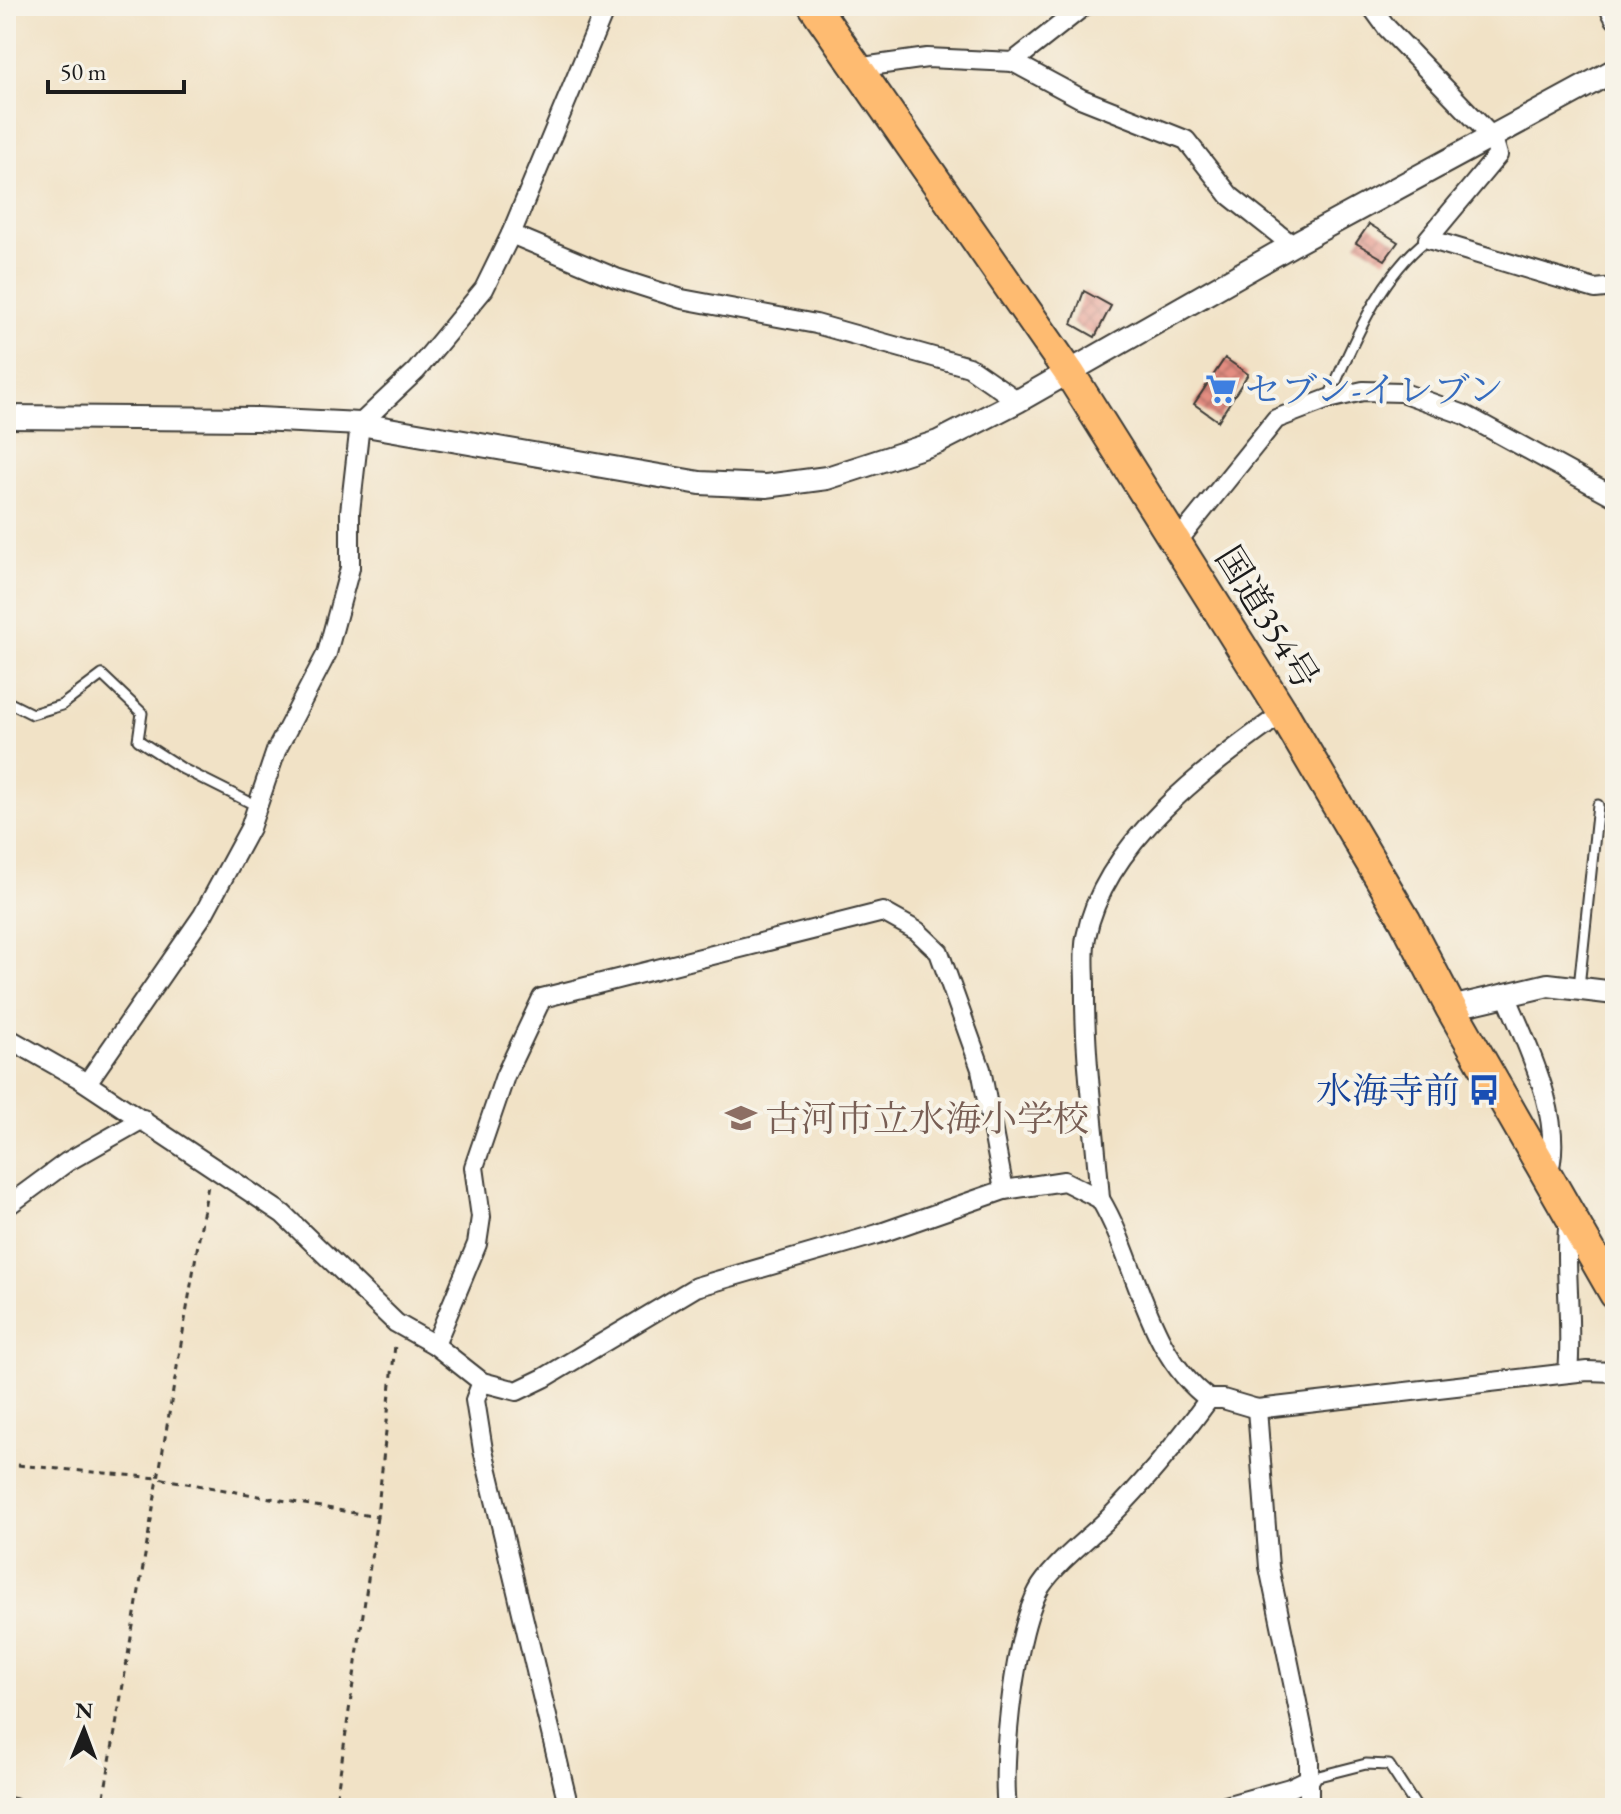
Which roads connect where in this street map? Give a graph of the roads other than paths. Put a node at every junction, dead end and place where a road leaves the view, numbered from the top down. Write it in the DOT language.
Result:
graph roads {
  1 [pos="606,6"];
  2 [pos="814,6"];
  3 [pos="1084,6"];
  4 [pos="1371,6"];
  5 [pos="1608,6"];
  6 [pos="1615,19"];
  7 [pos="1013,62"];
  8 [pos="1615,70"];
  9 [pos="859,72"];
  10 [pos="1493,138"];
  11 [pos="511,234"];
  12 [pos="1428,239"];
  13 [pos="1292,245"];
  14 [pos="1615,287"];
  15 [pos="1070,374"];
  16 [pos="1328,399"];
  17 [pos="1018,401"];
  18 [pos="7,422"];
  19 [pos="360,424"];
  20 [pos="1615,497"];
  21 [pos="1177,542"];
  22 [pos="6,701"];
  23 [pos="1283,713"];
  24 [pos="1598,805"];
  25 [pos="257,806"];
  26 [pos="1579,987"];
  27 [pos="1505,993"];
  28 [pos="1615,993"];
  29 [pos="1451,1008"];
  30 [pos="6,1037"];
  31 [pos="87,1083"];
  32 [pos="143,1119"];
  33 [pos="1547,1178"];
  34 [pos="1004,1190"];
  35 [pos="1100,1199"];
  36 [pos="6,1207"];
  37 [pos="1569,1217"];
  38 [pos="1615,1294"];
  39 [pos="435,1345"];
  40 [pos="1615,1372"];
  41 [pos="1568,1373"];
  42 [pos="482,1382"];
  43 [pos="1209,1399"];
  44 [pos="1257,1409"];
  45 [pos="1311,1778"];
  46 [pos="6,1807"];
  47 [pos="13,1808"];
  48 [pos="569,1808"];
  49 [pos="1007,1808"];
  50 [pos="1218,1808"];
  51 [pos="1309,1808"];
  52 [pos="1417,1808"];
  1 -- 11 [label="street"];
  2 -- 9 [label="highway, 国道354号"];
  3 -- 7 [label="street"];
  4 -- 10 [label="street"];
  5 -- 6 [label="street"];
  7 -- 9 [label="street"];
  7 -- 13 [label="street"];
  8 -- 10 [label="street"];
  9 -- 15 [label="highway, 国道354号"];
  10 -- 12 [label="street"];
  10 -- 13 [label="street"];
  11 -- 17 [label="street"];
  11 -- 19 [label="street"];
  12 -- 14 [label="street"];
  12 -- 16 [label="lane"];
  13 -- 15 [label="street"];
  15 -- 17 [label="street"];
  15 -- 21 [label="highway, 国道354号"];
  16 -- 20 [label="street"];
  16 -- 21 [label="street"];
  17 -- 19 [label="street"];
  18 -- 19 [label="street"];
  19 -- 25 [label="street"];
  21 -- 23 [label="highway, 国道354号"];
  22 -- 25 [label="lane"];
  23 -- 29 [label="highway, 国道354号"];
  23 -- 35 [label="street"];
  24 -- 26 [label="lane"];
  25 -- 31 [label="street"];
  26 -- 27 [label="street"];
  26 -- 28 [label="street"];
  27 -- 29 [label="street"];
  27 -- 33 [label="street"];
  29 -- 33 [label="highway, 国道354号"];
  30 -- 31 [label="street"];
  31 -- 32 [label="street"];
  32 -- 36 [label="street"];
  32 -- 39 [label="street"];
  33 -- 37 [label="highway, 国道354号"];
  34 -- 35 [label="street"];
  34 -- 39 [label="street"];
  34 -- 42 [label="street"];
  35 -- 43 [label="street"];
  37 -- 38 [label="highway, 国道354号"];
  37 -- 41 [label="street"];
  39 -- 42 [label="street"];
  40 -- 41 [label="street"];
  41 -- 44 [label="street"];
  42 -- 48 [label="street"];
  43 -- 44 [label="street"];
  43 -- 49 [label="street"];
  44 -- 45 [label="street"];
  45 -- 50 [label="street"];
  45 -- 51 [label="street"];
  45 -- 52 [label="lane"];
  46 -- 47 [label="street"];
}
